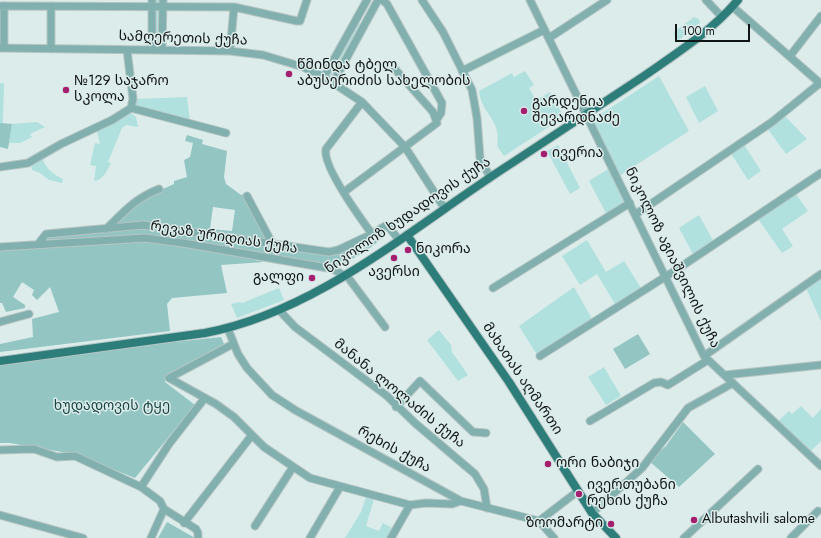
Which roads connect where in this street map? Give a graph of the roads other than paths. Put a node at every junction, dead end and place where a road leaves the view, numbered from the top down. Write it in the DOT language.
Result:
graph roads {
  1 [pos="308,0"];
  2 [pos="367,0"];
  3 [pos="378,0"];
  4 [pos="382,0"];
  5 [pos="422,0"];
  6 [pos="530,0"];
  7 [pos="607,0"];
  8 [pos="706,0"];
  9 [pos="738,0"];
  10 [pos="152,3"];
  11 [pos="163,3"];
  12 [pos="2,6"];
  13 [pos="51,6"];
  14 [pos="732,7"];
  15 [pos="234,8"];
  16 [pos="821,16"];
  17 [pos="722,17"];
  18 [pos="544,30"];
  19 [pos="549,38"];
  20 [pos="2,48"];
  21 [pos="51,49"];
  22 [pos="128,50"];
  23 [pos="152,50"];
  24 [pos="162,50"];
  25 [pos="230,51"];
  26 [pos="790,56"];
  27 [pos="394,68"];
  28 [pos="462,71"];
  29 [pos="324,77"];
  30 [pos="333,83"];
  31 [pos="820,84"];
  32 [pos="362,102"];
  33 [pos="131,108"];
  34 [pos="586,115"];
  35 [pos="437,119"];
  36 [pos="226,133"];
  37 [pos="405,147"];
  38 [pos="0,167"];
  39 [pos="821,173"];
  40 [pos="490,177"];
  41 [pos="159,189"];
  42 [pos="344,192"];
  43 [pos="247,196"];
  44 [pos="630,204"];
  45 [pos="445,209"];
  46 [pos="636,214"];
  47 [pos="106,229"];
  48 [pos="372,234"];
  49 [pos="407,235"];
  50 [pos="399,240"];
  51 [pos="39,243"];
  52 [pos="272,243"];
  53 [pos="0,247"];
  54 [pos="821,274"];
  55 [pos="666,275"];
  56 [pos="346,276"];
  57 [pos="493,288"];
  58 [pos="279,310"];
  59 [pos="29,314"];
  60 [pos="0,322"];
  61 [pos="385,327"];
  62 [pos="228,329"];
  63 [pos="233,344"];
  64 [pos="540,356"];
  65 [pos="706,358"];
  66 [pos="0,360"];
  67 [pos="821,365"];
  68 [pos="725,375"];
  69 [pos="733,383"];
  70 [pos="204,398"];
  71 [pos="396,406"];
  72 [pos="590,421"];
  73 [pos="486,433"];
  74 [pos="252,435"];
  75 [pos="0,450"];
  76 [pos="821,466"];
  77 [pos="293,467"];
  78 [pos="758,469"];
  79 [pos="141,487"];
  80 [pos="340,487"];
  81 [pos="578,491"];
  82 [pos="461,501"];
  83 [pos="410,504"];
  84 [pos="487,508"];
  85 [pos="164,509"];
  86 [pos="818,511"];
  87 [pos="592,513"];
  88 [pos="0,515"];
  89 [pos="539,521"];
  90 [pos="184,523"];
  91 [pos="255,526"];
  92 [pos="84,538"];
  93 [pos="150,538"];
  94 [pos="198,538"];
  95 [pos="310,538"];
  96 [pos="391,538"];
  97 [pos="554,538"];
  98 [pos="616,538"];
  99 [pos="684,538"];
  100 [pos="791,538"];
  1 -- 15 [label="street"];
  2 -- 29 [label="street"];
  3 -- 30 [label="street"];
  4 -- 35 [label="street"];
  5 -- 28 [label="street"];
  6 -- 18 [label="street, ნიკოლოზ აგიაშვილის ქუჩა"];
  7 -- 19 [label="street"];
  8 -- 17 [label="street"];
  9 -- 14 [label="main road, ნიკოლოზ ხუდადოვის ქუჩა"];
  10 -- 11 [label="street"];
  10 -- 13 [label="street"];
  10 -- 23 [label="street"];
  11 -- 15 [label="street"];
  11 -- 24 [label="street"];
  12 -- 13 [label="street"];
  12 -- 20 [label="street"];
  13 -- 21 [label="street"];
  14 -- 17 [label="main road, ნიკოლოზ ხუდადოვის ქუჩა"];
  14 -- 26 [label="street"];
  15 -- 25 [label="street"];
  16 -- 26 [label="street"];
  17 -- 34 [label="main road, ნიკოლოზ ხუდადოვის ქუჩა"];
  18 -- 19 [label="street, ნიკოლოზ აგიაშვილის ქუჩა"];
  18 -- 28 [label="street"];
  19 -- 34 [label="street, ნიკოლოზ აგიაშვილის ქუჩა"];
  20 -- 21 [label="street, სამღერეთის ქუჩა"];
  21 -- 22 [label="street, სამღერეთის ქუჩა"];
  22 -- 23 [label="street, სამღერეთის ქუჩა"];
  22 -- 33 [label="street"];
  23 -- 24 [label="street, სამღერეთის ქუჩა"];
  24 -- 25 [label="street, სამღერეთის ქუჩა"];
  25 -- 29 [label="street, სამღერეთის ქუჩა"];
  26 -- 31 [label="street"];
  27 -- 35 [label="street"];
  28 -- 40 [label="street"];
  29 -- 30 [label="street, სამღერეთის ქუჩა"];
  30 -- 32 [label="street, სამღერეთის ქუჩა"];
  31 -- 46 [label="street"];
  32 -- 37 [label="street, სამღერეთის ქუჩა"];
  32 -- 42 [label="street"];
  33 -- 36 [label="street"];
  33 -- 38 [label="street"];
  34 -- 40 [label="main road, ნიკოლოზ ხუდადოვის ქუჩა"];
  34 -- 44 [label="street, ნიკოლოზ აგიაშვილის ქუჩა"];
  35 -- 37 [label="street"];
  37 -- 42 [label="street"];
  37 -- 45 [label="street, სამღერეთის ქუჩა"];
  39 -- 55 [label="street"];
  40 -- 45 [label="main road, ნიკოლოზ ხუდადოვის ქუჩა"];
  41 -- 47 [label="street"];
  42 -- 48 [label="street"];
  43 -- 52 [label="street"];
  44 -- 46 [label="street, ნიკოლოზ აგიაშვილის ქუჩა"];
  44 -- 57 [label="street"];
  45 -- 49 [label="main road, ნიკოლოზ ხუდადოვის ქუჩა"];
  46 -- 55 [label="street, ნიკოლოზ აგიაშვილის ქუჩა"];
  47 -- 51 [label="street"];
  47 -- 52 [label="street"];
  48 -- 50 [label="street"];
  48 -- 52 [label="street"];
  49 -- 50 [label="main road, ნიკოლოზ ხუდადოვის ქუჩა"];
  49 -- 81 [label="main road, მახათას აღმართი"];
  50 -- 56 [label="main road, ნიკოლოზ ხუდადოვის ქუჩა"];
  51 -- 53 [label="street, რევაზ ურიდიას ქუჩა"];
  51 -- 56 [label="street, რევაზ ურიდიას ქუჩა"];
  54 -- 65 [label="street"];
  55 -- 64 [label="street"];
  55 -- 65 [label="street, ნიკოლოზ აგიაშვილის ქუჩა"];
  56 -- 58 [label="main road, ნიკოლოზ ხუდადოვის ქუჩა"];
  56 -- 61 [label="street"];
  58 -- 62 [label="main road, ნიკოლოზ ხუდადოვის ქუჩა"];
  58 -- 71 [label="street, მანანა ლოლაძის ქუჩა"];
  59 -- 60 [label="street"];
  62 -- 63 [label="street, რეხის ქუჩა"];
  62 -- 66 [label="main road, ნიკოლოზ ხუდადოვის ქუჩა"];
  63 -- 70 [label="street"];
  63 -- 82 [label="street, რეხის ქუჩა"];
  65 -- 68 [label="street, ნიკოლოზ აგიაშვილის ქუჩა"];
  65 -- 72 [label="street"];
  67 -- 68 [label="street"];
  68 -- 69 [label="street, ნიკოლოზ აგიაშვილის ქუჩა"];
  69 -- 76 [label="street, ნიკოლოზ აგიაშვილის ქუჩა"];
  69 -- 87 [label="street"];
  70 -- 74 [label="street"];
  70 -- 79 [label="street"];
  71 -- 73 [label="street"];
  71 -- 84 [label="street, მანანა ლოლაძის ქუჩა"];
  74 -- 77 [label="street"];
  74 -- 90 [label="street"];
  75 -- 79 [label="street"];
  77 -- 80 [label="street"];
  77 -- 91 [label="street"];
  78 -- 99 [label="street"];
  79 -- 85 [label="street"];
  80 -- 83 [label="street"];
  80 -- 95 [label="street"];
  81 -- 87 [label="main road, მახათას აღმართი"];
  81 -- 89 [label="street"];
  82 -- 83 [label="street"];
  82 -- 84 [label="street, რეხის ქუჩა"];
  83 -- 96 [label="street"];
  84 -- 89 [label="street, რეხის ქუჩა"];
  85 -- 90 [label="street"];
  85 -- 93 [label="street"];
  86 -- 100 [label="street"];
  87 -- 98 [label="main road, მახათას აღმართი"];
  88 -- 92 [label="street"];
  89 -- 97 [label="street"];
  90 -- 94 [label="street"];
}
